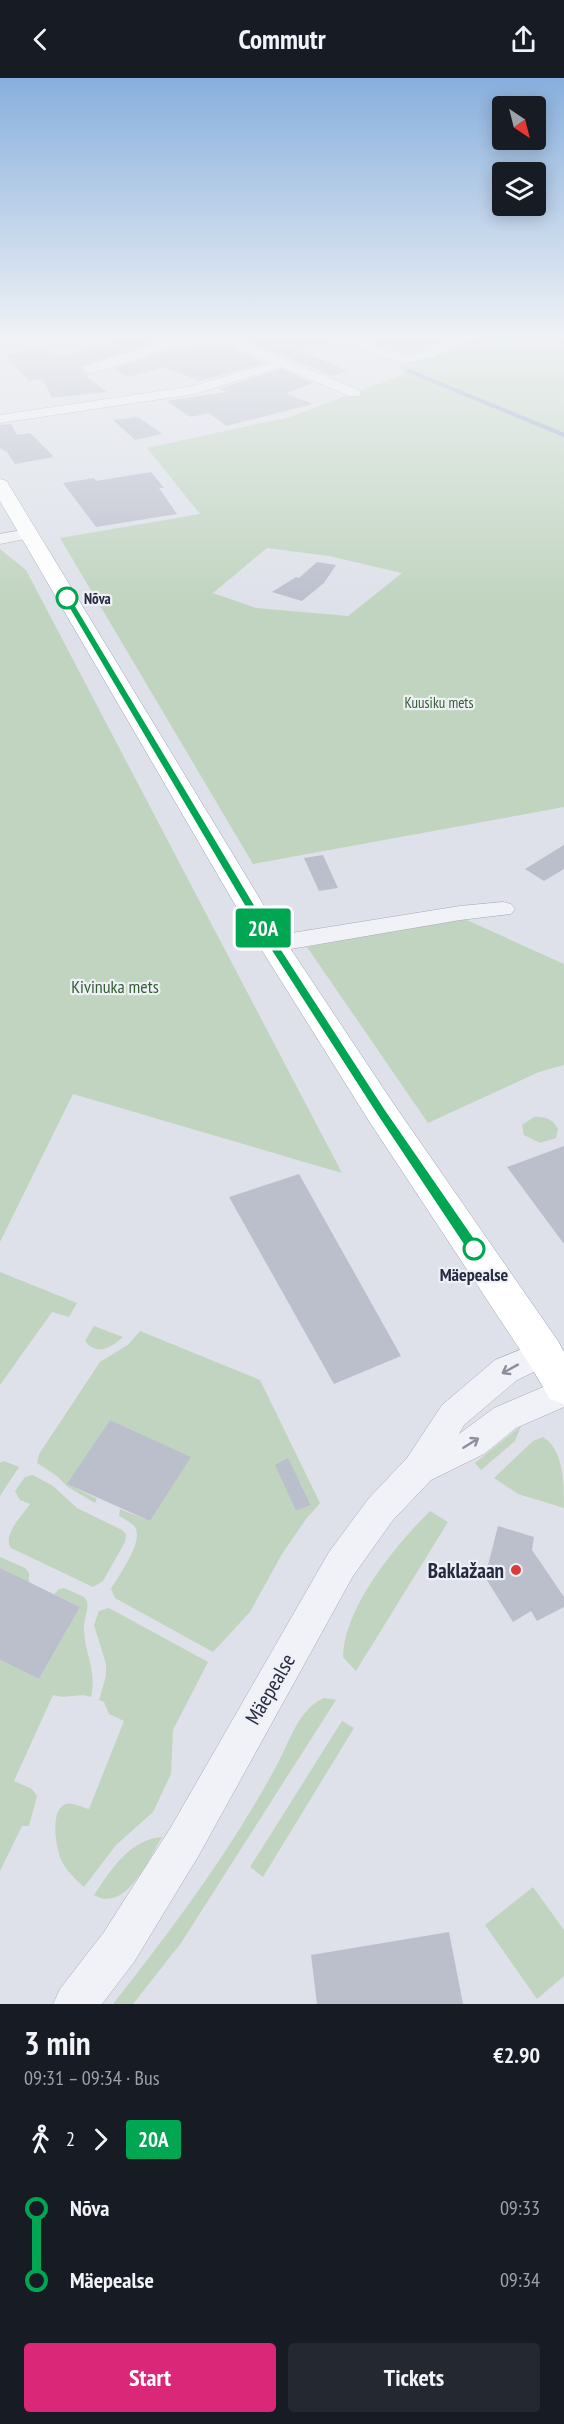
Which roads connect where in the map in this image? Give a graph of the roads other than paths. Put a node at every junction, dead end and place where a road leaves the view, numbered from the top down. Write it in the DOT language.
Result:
graph roads {
  1 [pos="0,485"];
  2 [pos="29,534"];
  3 [pos="0,539"];
  4 [pos="503,909"];
  5 [pos="273,944"];
  6 [pos="559,1376"];
  7 [pos="419,1469"];
  8 [pos="75,2004"];
  1 -- 2 [label="main road"];
  2 -- 3 [label="street"];
  2 -- 5 [label="main road"];
  4 -- 5 [label="street"];
  5 -- 6 [label="main road"];
  7 -- 6 [label="street, one-way"];
  6 -- 7 [label="street, Mäepealse, one-way"];
  7 -- 8 [label="street, Mäepealse"];
}
